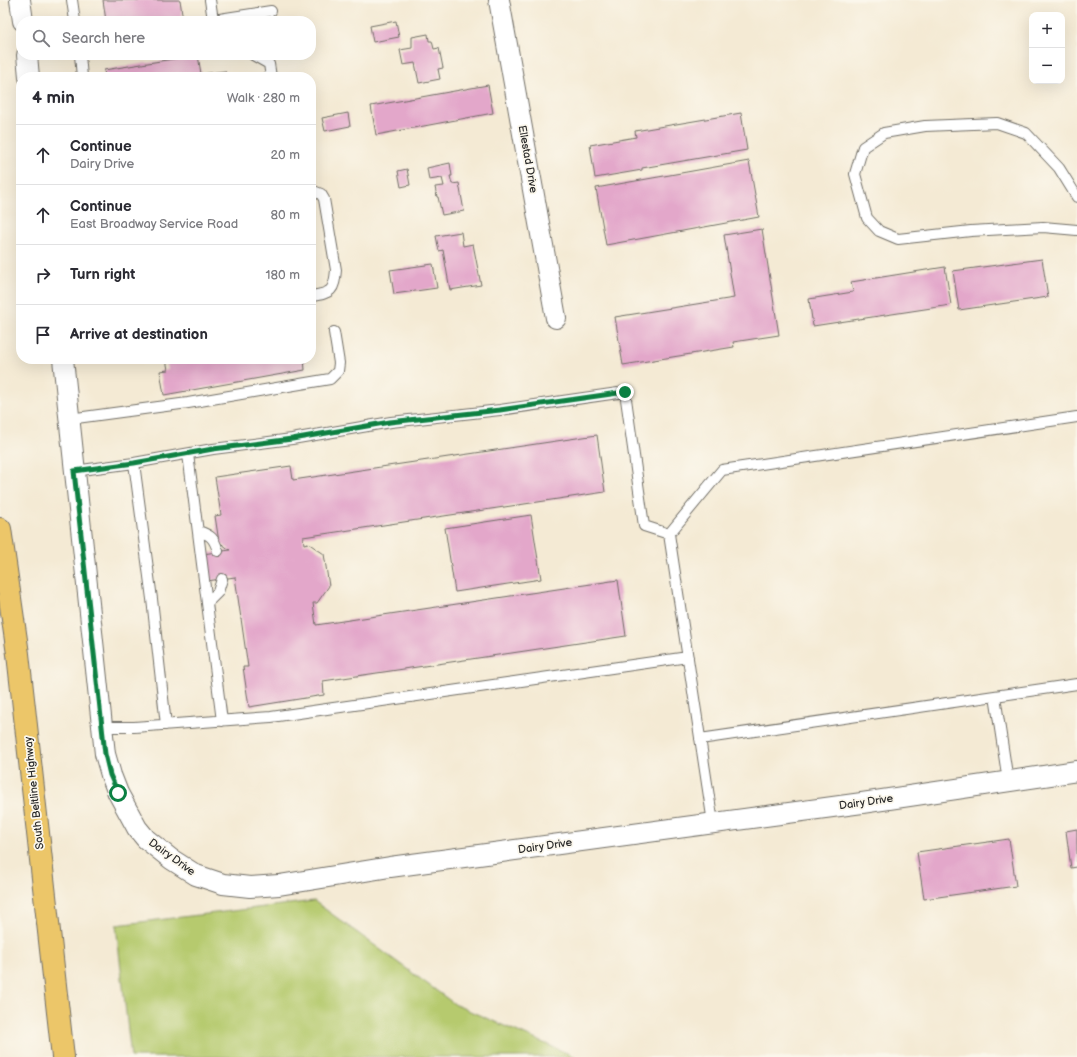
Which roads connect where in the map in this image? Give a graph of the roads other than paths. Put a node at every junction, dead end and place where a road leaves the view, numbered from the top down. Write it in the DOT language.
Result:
graph roads {
  1 [pos="20,0"];
  2 [pos="72,0"];
  3 [pos="210,0"];
  4 [pos="499,0"];
  5 [pos="271,11"];
  6 [pos="22,16"];
  7 [pos="74,16"];
  8 [pos="212,16"];
  9 [pos="239,16"];
  10 [pos="31,60"];
  11 [pos="80,60"];
  12 [pos="262,60"];
  13 [pos="29,72"];
  14 [pos="82,72"];
  15 [pos="270,72"];
  16 [pos="316,192"];
  17 [pos="1077,197"];
  18 [pos="1077,230"];
  19 [pos="316,295"];
  20 [pos="556,318"];
  21 [pos="334,332"];
  22 [pos="64,364"];
  23 [pos="1077,417"];
  24 [pos="69,419"];
  25 [pos="188,454"];
  26 [pos="134,463"];
  27 [pos="74,471"];
  28 [pos="0,529"];
  29 [pos="198,531"];
  30 [pos="669,534"];
  31 [pos="218,552"];
  32 [pos="222,578"];
  33 [pos="207,603"];
  34 [pos="688,657"];
  35 [pos="1077,684"];
  36 [pos="995,696"];
  37 [pos="222,721"];
  38 [pos="166,725"];
  39 [pos="102,727"];
  40 [pos="700,739"];
  41 [pos="1077,771"];
  42 [pos="1008,782"];
  43 [pos="713,823"];
  44 [pos="63,1057"];
  1 -- 6 [label="street"];
  2 -- 7 [label="lane"];
  3 -- 8 [label="lane"];
  4 -- 20 [label="street, Ellestad Drive"];
  5 -- 9 [label="lane"];
  10 -- 13 [label="street"];
  11 -- 14 [label="lane"];
  12 -- 15 [label="lane"];
  16 -- 19 [label="lane"];
  17 -- 18 [label="lane"];
  21 -- 24 [label="lane"];
  22 -- 24 [label="street, Dairy Drive"];
  23 -- 30 [label="lane"];
  24 -- 27 [label="street, Dairy Drive"];
  25 -- 26 [label="lane"];
  25 -- 29 [label="lane"];
  25 -- 30 [label="lane"];
  26 -- 27 [label="lane"];
  26 -- 38 [label="lane"];
  27 -- 39 [label="street, Dairy Drive"];
  28 -- 44 [label="highway, South Beltline Highway"];
  29 -- 31 [label="lane"];
  29 -- 33 [label="lane"];
  30 -- 34 [label="lane"];
  32 -- 33 [label="lane"];
  33 -- 37 [label="lane"];
  34 -- 37 [label="lane"];
  34 -- 40 [label="lane"];
  35 -- 36 [label="lane"];
  36 -- 40 [label="lane"];
  36 -- 42 [label="lane"];
  37 -- 38 [label="lane"];
  38 -- 39 [label="lane"];
  39 -- 43 [label="street, Dairy Drive"];
  40 -- 43 [label="lane"];
  41 -- 42 [label="street, Dairy Drive"];
  42 -- 43 [label="street, Dairy Drive"];
}
